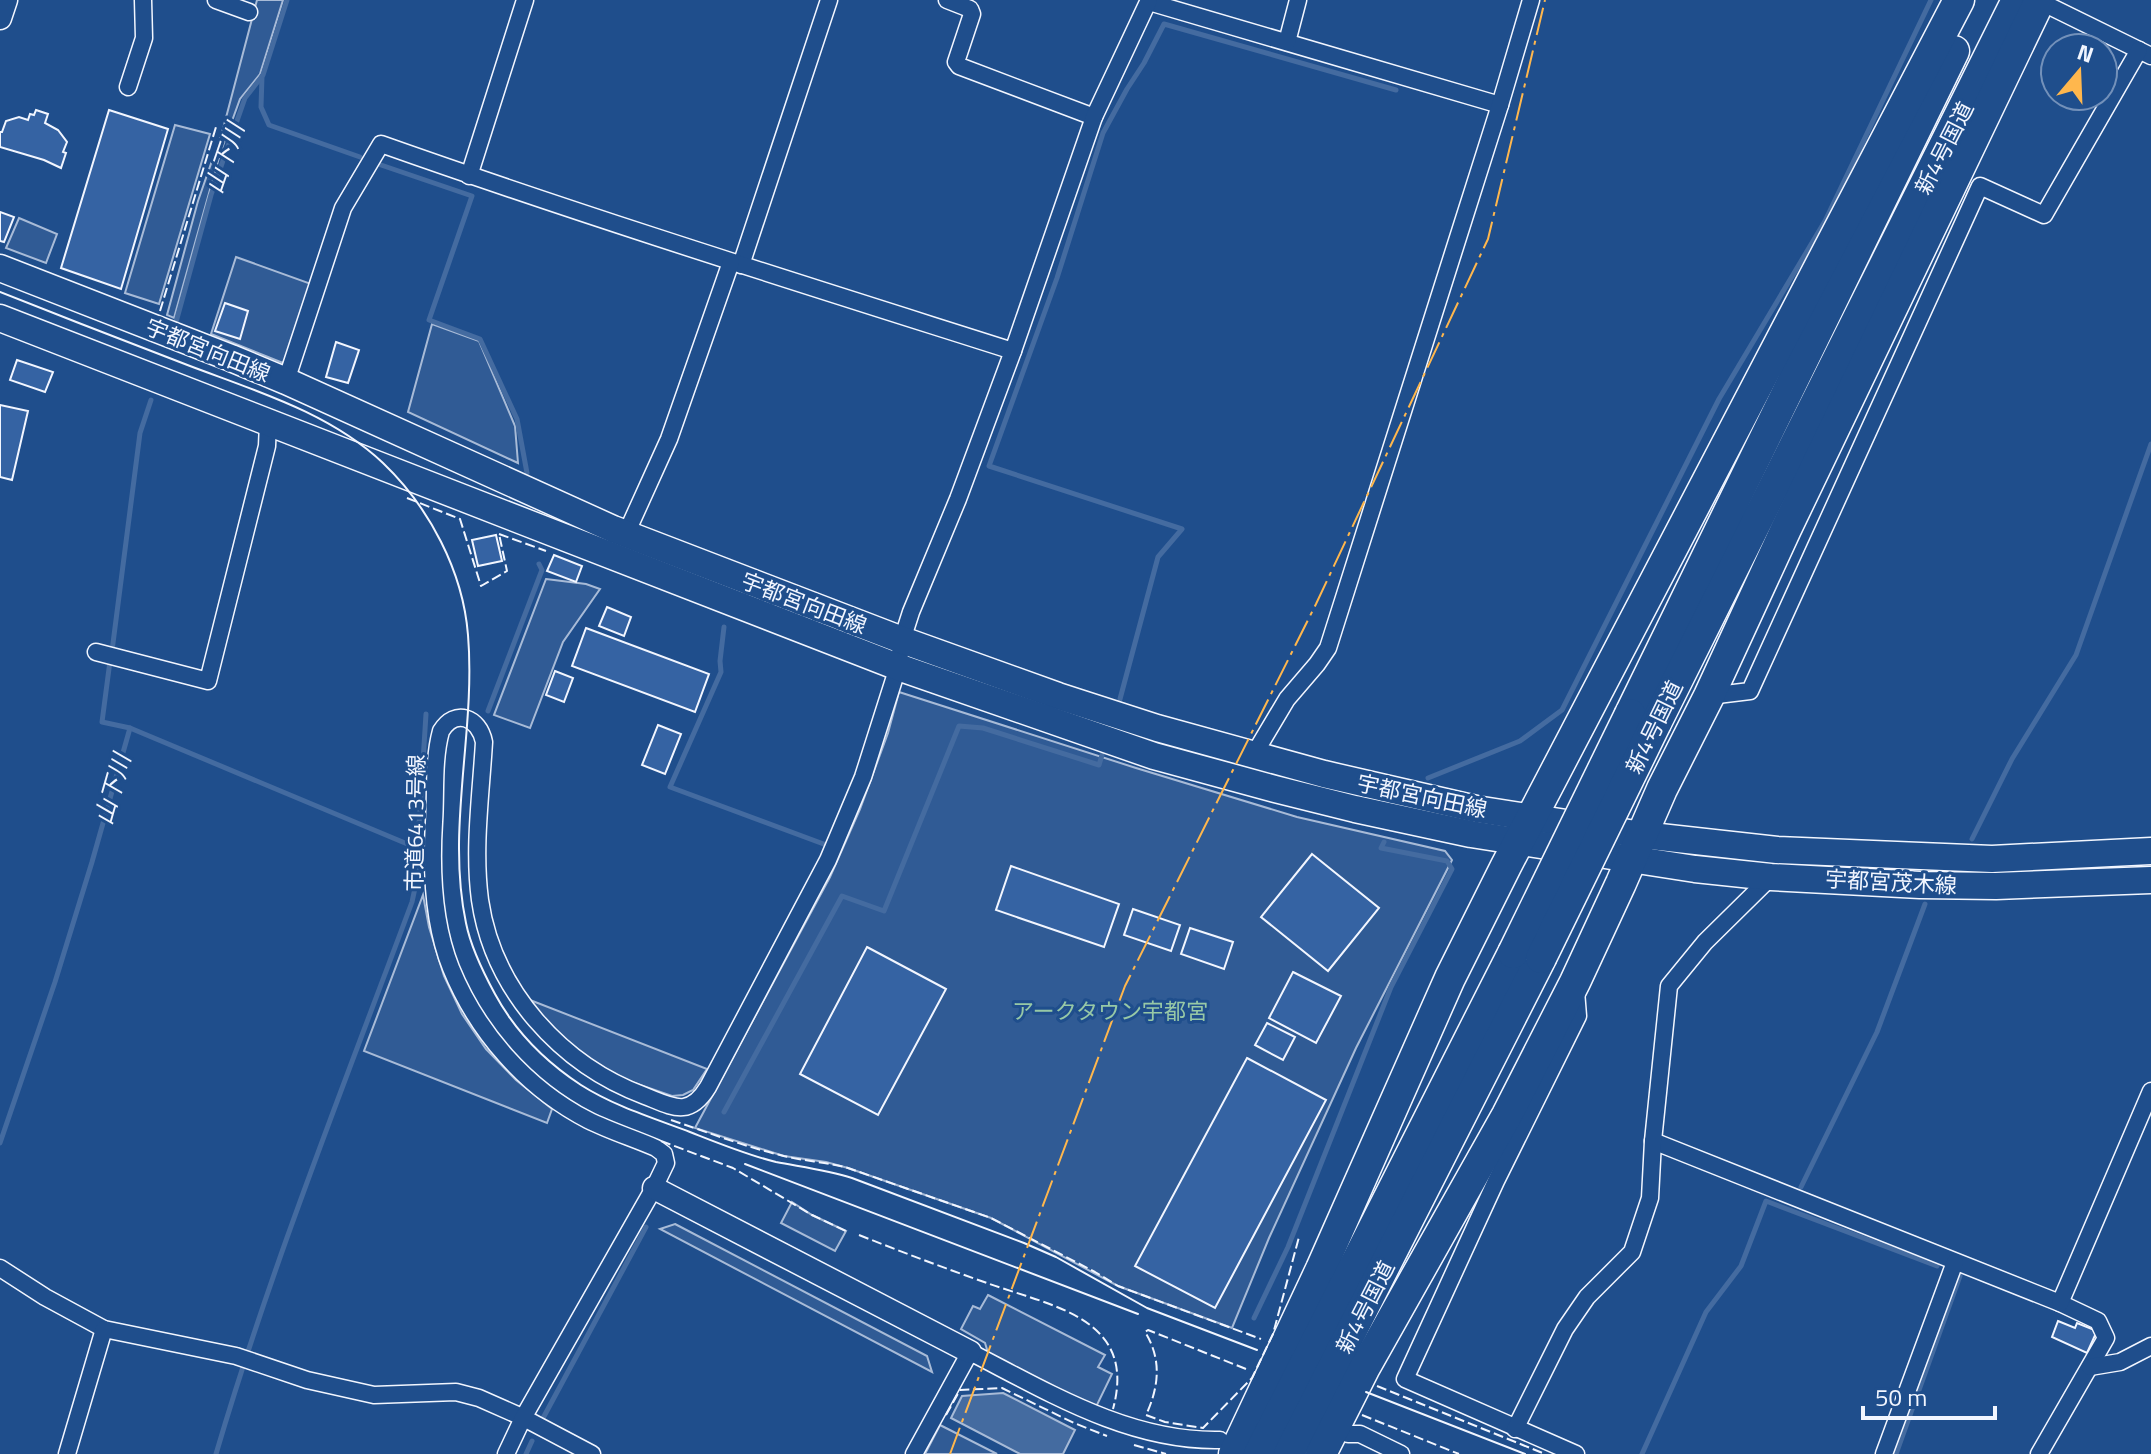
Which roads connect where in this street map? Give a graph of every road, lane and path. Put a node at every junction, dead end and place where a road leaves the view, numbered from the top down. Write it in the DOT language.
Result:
graph roads {
  1 [pos="6,0"];
  2 [pos="143,0"];
  3 [pos="216,0"];
  4 [pos="525,0"];
  5 [pos="829,0"];
  6 [pos="947,0"];
  7 [pos="1298,0"];
  8 [pos="1531,0"];
  9 [pos="1959,0"];
  10 [pos="1979,0"];
  11 [pos="1149,1"];
  12 [pos="2041,2"];
  13 [pos="249,12"];
  14 [pos="0,18"];
  15 [pos="1287,42"];
  16 [pos="2147,50"];
  17 [pos="128,87"];
  18 [pos="1500,105"];
  19 [pos="1094,117"];
  20 [pos="469,176"];
  21 [pos="736,263"];
  22 [pos="0,268"];
  23 [pos="0,318"];
  24 [pos="1013,351"];
  25 [pos="286,381"];
  26 [pos="268,423"];
  27 [pos="626,534"];
  28 [pos="902,640"];
  29 [pos="98,652"];
  30 [pos="898,667"];
  31 [pos="1709,696"];
  32 [pos="1643,718"];
  33 [pos="1253,756"];
  34 [pos="1526,829"];
  35 [pos="1637,847"];
  36 [pos="2151,851"];
  37 [pos="1771,877"];
  38 [pos="2151,880"];
  39 [pos="1527,955"];
  40 [pos="1575,982"];
  41 [pos="2151,1091"];
  42 [pos="1653,1141"];
  43 [pos="654,1188"];
  44 [pos="1955,1262"];
  45 [pos="0,1268"];
  46 [pos="2060,1303"];
  47 [pos="104,1329"];
  48 [pos="2151,1346"];
  49 [pos="970,1352"];
  50 [pos="2090,1367"];
  51 [pos="522,1418"];
  52 [pos="1515,1429"];
  53 [pos="1348,1434"];
  54 [pos="1227,1447"];
  55 [pos="67,1454"];
  56 [pos="506,1454"];
  57 [pos="592,1454"];
  58 [pos="914,1454"];
  59 [pos="1259,1454"];
  60 [pos="1289,1454"];
  61 [pos="1321,1454"];
  62 [pos="1401,1454"];
  63 [pos="1576,1454"];
  64 [pos="1884,1454"];
  65 [pos="2039,1454"];
  1 -- 14 [label="street"];
  2 -- 17 [label="street"];
  3 -- 13 [label="street"];
  4 -- 20 [label="street"];
  5 -- 21 [label="street"];
  6 -- 19 [label="street"];
  7 -- 15 [label="street"];
  8 -- 18 [label="street"];
  9 -- 34 [label="highway"];
  10 -- 32 [label="highway, 新4号国道"];
  11 -- 15 [label="street"];
  11 -- 19 [label="street"];
  12 -- 16 [label="street"];
  12 -- 31 [label="highway"];
  12 -- 32 [label="highway, 新4号国道"];
  15 -- 18 [label="street"];
  16 -- 31 [label="street"];
  18 -- 33 [label="street"];
  19 -- 24 [label="street"];
  20 -- 21 [label="street"];
  20 -- 25 [label="street"];
  21 -- 24 [label="street"];
  21 -- 27 [label="street"];
  22 -- 25 [label="main road, 宇都宮向田線"];
  23 -- 26 [label="main road, 宇都宮向田線"];
  24 -- 28 [label="street"];
  25 -- 27 [label="main road, 宇都宮向田線"];
  26 -- 29 [label="street"];
  26 -- 30 [label="main road, 宇都宮向田線"];
  27 -- 28 [label="main road, 宇都宮向田線"];
  28 -- 30 [label="street"];
  28 -- 33 [label="main road, 宇都宮向田線"];
  30 -- 34 [label="main road, 宇都宮向田線"];
  30 -- 43 [label="street, 市道6413号線"];
  31 -- 35 [label="highway"];
  32 -- 39 [label="highway, 新4号国道, bridge"];
  33 -- 34 [label="main road, 宇都宮向田線"];
  34 -- 35 [label="main road, 宇都宮向田線"];
  34 -- 54 [label="highway"];
  35 -- 36 [label="main road, 宇都宮茂木線"];
  35 -- 37 [label="main road, 宇都宮茂木線"];
  35 -- 40 [label="highway"];
  37 -- 38 [label="main road, 宇都宮茂木線"];
  37 -- 42 [label="street"];
  39 -- 59 [label="highway, 新4号国道"];
  39 -- 60 [label="highway, 新4号国道"];
  40 -- 52 [label="street"];
  40 -- 61 [label="highway"];
  41 -- 46 [label="street"];
  42 -- 44 [label="street"];
  42 -- 52 [label="street"];
  43 -- 49 [label="street"];
  43 -- 51 [label="street"];
  44 -- 46 [label="street"];
  44 -- 64 [label="street"];
  45 -- 47 [label="street"];
  46 -- 50 [label="street"];
  47 -- 51 [label="street"];
  47 -- 55 [label="street"];
  48 -- 50 [label="street"];
  49 -- 54 [label="street"];
  49 -- 58 [label="street"];
  50 -- 65 [label="street"];
  51 -- 56 [label="street"];
  51 -- 57 [label="street"];
  52 -- 63 [label="street"];
  53 -- 62 [label="street"];
}
